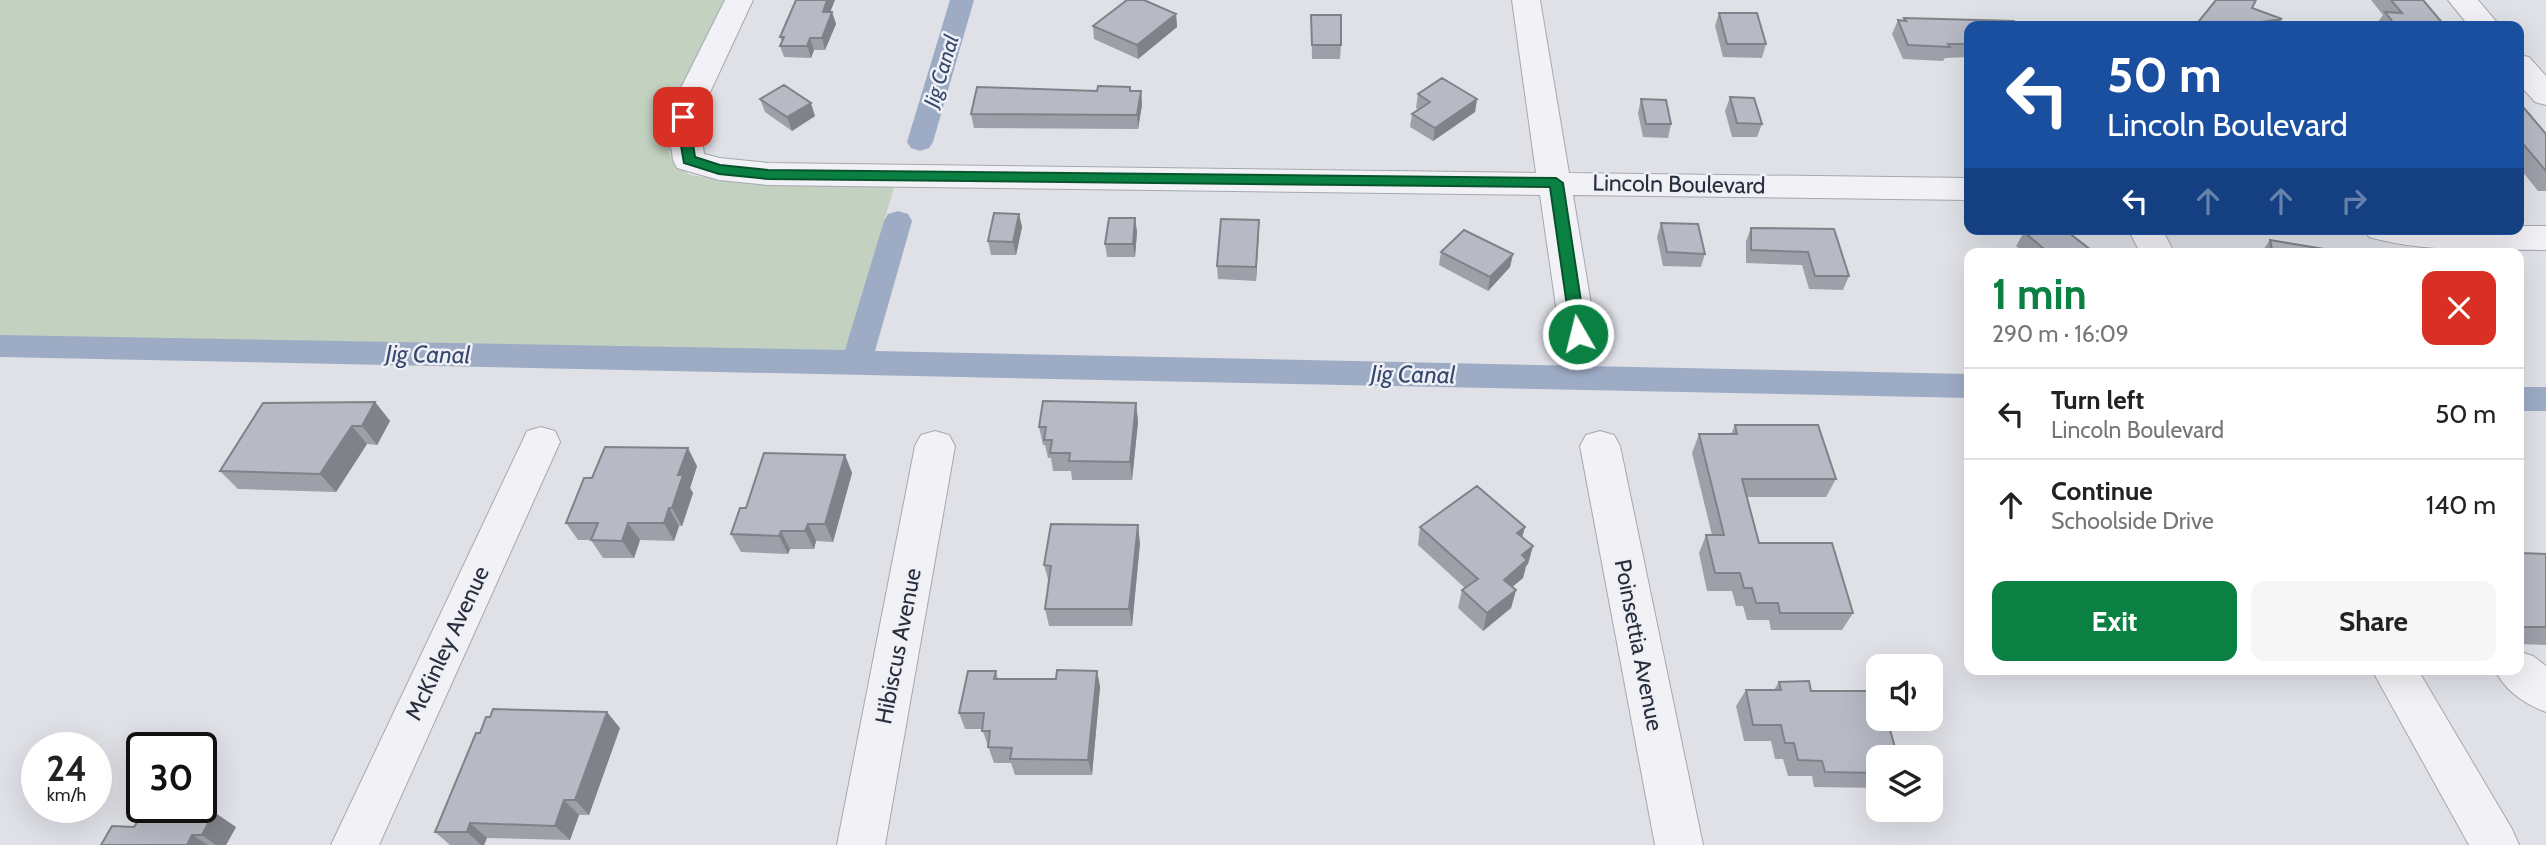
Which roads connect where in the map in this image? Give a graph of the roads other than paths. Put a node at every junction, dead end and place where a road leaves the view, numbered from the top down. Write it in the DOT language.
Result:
graph roads {
  1 [pos="738,0"];
  2 [pos="1526,0"];
  3 [pos="2462,0"];
  4 [pos="2481,21"];
  5 [pos="2524,71"];
  6 [pos="2546,95"];
  7 [pos="1556,183"];
  8 [pos="1964,188"];
  9 [pos="2426,235"];
  10 [pos="2546,238"];
  11 [pos="1578,334"];
  12 [pos="541,442"];
  13 [pos="935,446"];
  14 [pos="1600,446"];
  15 [pos="2546,669"];
  16 [pos="2524,670"];
  17 [pos="2397,675"];
  18 [pos="2524,675"];
  19 [pos="2546,692"];
  20 [pos="355,845"];
  21 [pos="861,845"];
  22 [pos="1679,845"];
  23 [pos="2495,845"];
  1 -- 7 [label="street, Lincoln Boulevard"];
  2 -- 7 [label="street"];
  3 -- 4 [label="street"];
  5 -- 6 [label="street"];
  7 -- 8 [label="street, Lincoln Boulevard"];
  7 -- 11 [label="street"];
  9 -- 10 [label="street"];
  12 -- 20 [label="street, McKinley Avenue"];
  13 -- 21 [label="street, Hibiscus Avenue"];
  14 -- 22 [label="street, Poinsettia Avenue"];
  15 -- 16 [label="street"];
  17 -- 23 [label="street"];
  18 -- 19 [label="street"];
}
